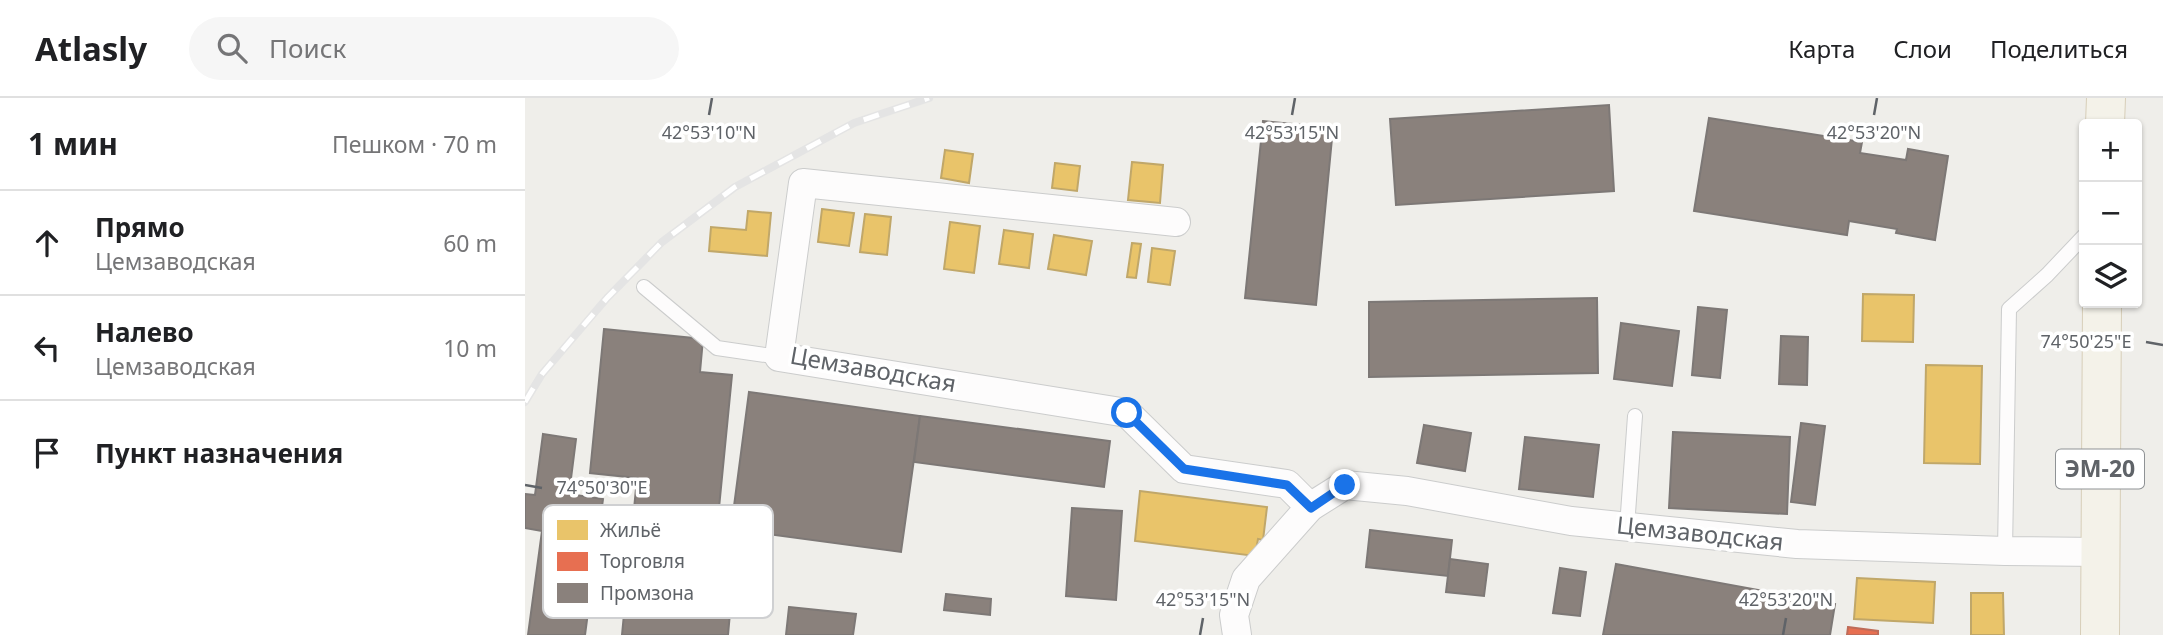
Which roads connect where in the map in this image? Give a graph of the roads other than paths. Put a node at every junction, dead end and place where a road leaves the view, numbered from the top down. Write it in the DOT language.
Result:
graph roads {
  1 [pos="2105,98"];
  2 [pos="2105,119"];
  3 [pos="1176,222"];
  4 [pos="2079,241"];
  5 [pos="644,287"];
  6 [pos="2102,308"];
  7 [pos="779,357"];
  8 [pos="1635,416"];
  9 [pos="1311,508"];
  10 [pos="1627,527"];
  11 [pos="2005,551"];
  12 [pos="2099,552"];
  13 [pos="1236,625"];
  14 [pos="2100,635"];
  1 -- 2 [label="main road"];
  3 -- 7 [label="street, Цемзаводская"];
  4 -- 11 [label="lane"];
  5 -- 7 [label="lane"];
  6 -- 12 [label="main road, ЭМ-20"];
  7 -- 9 [label="street, Цемзаводская"];
  8 -- 10 [label="lane"];
  9 -- 10 [label="street, Цемзаводская"];
  9 -- 13 [label="street, Цемзаводская"];
  10 -- 11 [label="street, Цемзаводская"];
  11 -- 12 [label="street, Цемзаводская"];
  12 -- 14 [label="main road, ЭМ-20"];
}
